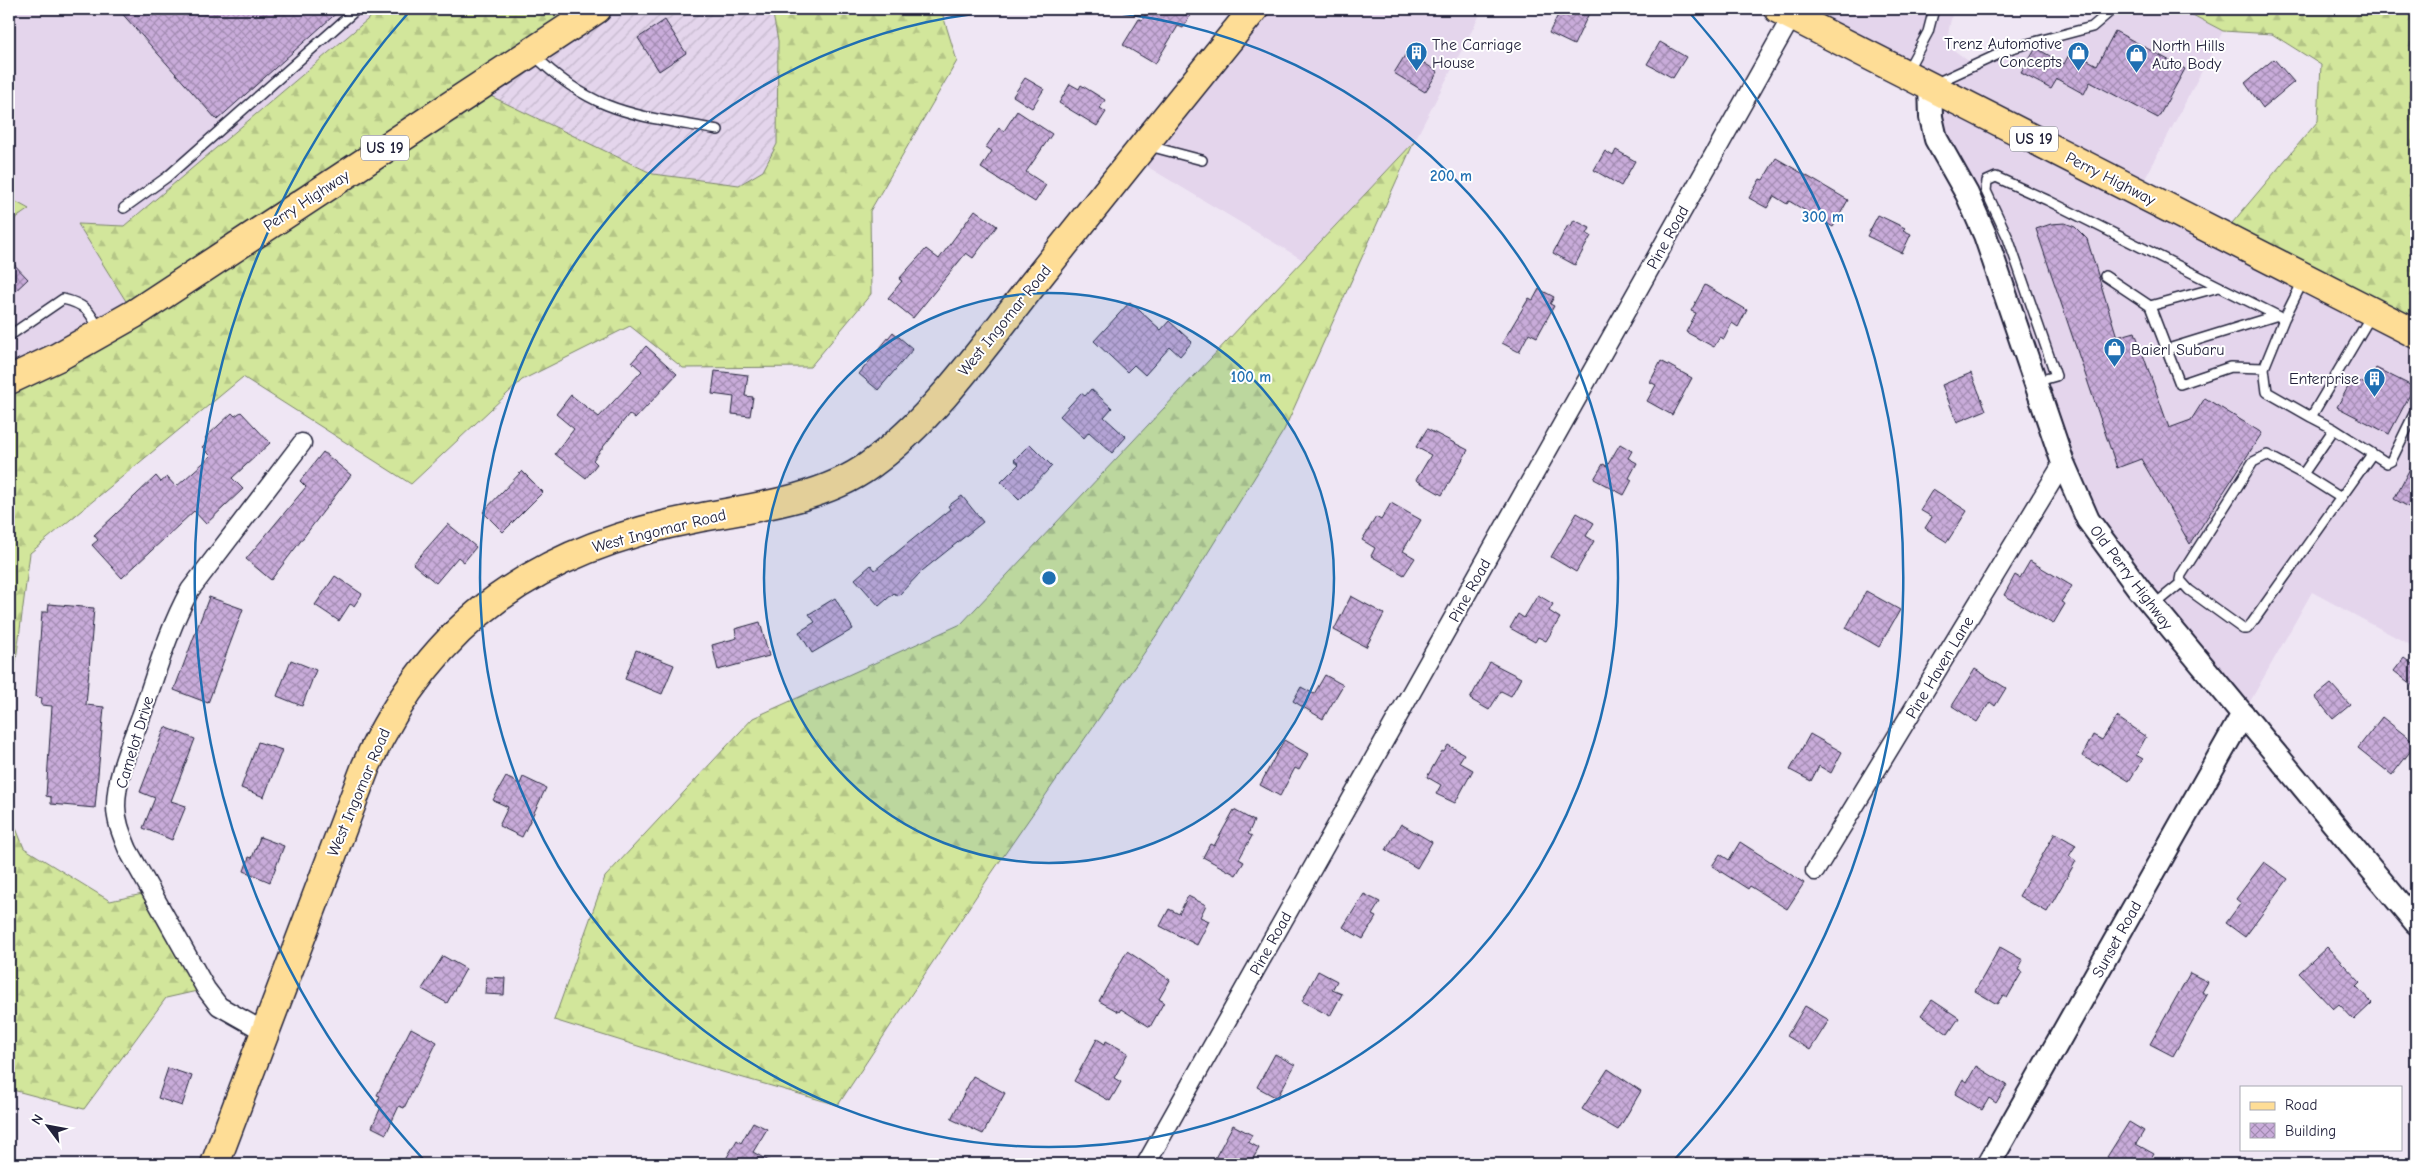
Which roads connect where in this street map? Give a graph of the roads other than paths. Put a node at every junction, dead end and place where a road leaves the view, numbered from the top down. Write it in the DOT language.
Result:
graph roads {
  1 [pos="357,9"];
  2 [pos="597,9"];
  3 [pos="1254,9"];
  4 [pos="1934,9"];
  5 [pos="2113,9"];
  6 [pos="1797,16"];
  7 [pos="531,52"];
  8 [pos="1906,74"];
  9 [pos="1930,86"];
  10 [pos="718,130"];
  11 [pos="1144,144"];
  12 [pos="1202,160"];
  13 [pos="124,208"];
  14 [pos="2104,276"];
  15 [pos="2305,277"];
  16 [pos="2219,287"];
  17 [pos="2150,306"];
  18 [pos="2373,312"];
  19 [pos="2279,318"];
  20 [pos="101,333"];
  21 [pos="2416,334"];
  22 [pos="9,336"];
  23 [pos="2168,349"];
  24 [pos="2264,368"];
  25 [pos="9,380"];
  26 [pos="2035,382"];
  27 [pos="2416,410"];
  28 [pos="2311,417"];
  29 [pos="2334,429"];
  30 [pos="302,443"];
  31 [pos="2372,454"];
  32 [pos="2063,463"];
  33 [pos="2303,474"];
  34 [pos="2341,498"];
  35 [pos="2181,583"];
  36 [pos="2153,606"];
  37 [pos="2243,714"];
  38 [pos="1815,871"];
  39 [pos="2416,923"];
  40 [pos="265,1032"];
  41 [pos="215,1164"];
  42 [pos="1146,1164"];
  43 [pos="1988,1164"];
  1 -- 13 [label="lane"];
  2 -- 7 [label="main road, Perry Highway / US 19"];
  3 -- 11 [label="main road, West Ingomar Road"];
  4 -- 8 [label="lane"];
  5 -- 9 [label="lane"];
  6 -- 8 [label="main road, Perry Highway / US 19"];
  6 -- 42 [label="street, Pine Road"];
  7 -- 10 [label="lane"];
  7 -- 20 [label="main road, Perry Highway / US 19"];
  8 -- 9 [label="main road, Perry Highway / US 19"];
  9 -- 15 [label="main road, Perry Highway / US 19"];
  9 -- 26 [label="street, Old Perry Highway"];
  11 -- 12 [label="lane"];
  11 -- 40 [label="main road, West Ingomar Road"];
  14 -- 17 [label="lane"];
  15 -- 18 [label="main road, Perry Highway / US 19"];
  15 -- 19 [label="lane"];
  16 -- 17 [label="lane"];
  16 -- 19 [label="lane"];
  16 -- 26 [label="lane"];
  17 -- 23 [label="lane"];
  18 -- 21 [label="main road, Perry Highway / US 19"];
  18 -- 28 [label="lane"];
  19 -- 23 [label="lane"];
  19 -- 24 [label="lane"];
  20 -- 22 [label="lane"];
  20 -- 25 [label="main road, Perry Highway / US 19"];
  23 -- 24 [label="lane"];
  24 -- 28 [label="lane"];
  26 -- 32 [label="street, Old Perry Highway"];
  27 -- 31 [label="lane"];
  28 -- 29 [label="lane"];
  29 -- 31 [label="lane"];
  29 -- 33 [label="lane"];
  30 -- 40 [label="street, Camelot Drive"];
  31 -- 34 [label="lane"];
  32 -- 36 [label="street, Old Perry Highway"];
  32 -- 38 [label="street, Pine Haven Lane"];
  33 -- 34 [label="lane"];
  33 -- 35 [label="lane"];
  34 -- 35 [label="lane"];
  35 -- 36 [label="lane"];
  36 -- 37 [label="street, Old Perry Highway"];
  37 -- 39 [label="street, Old Perry Highway"];
  37 -- 43 [label="street, Sunset Road"];
  40 -- 41 [label="main road, West Ingomar Road"];
}
